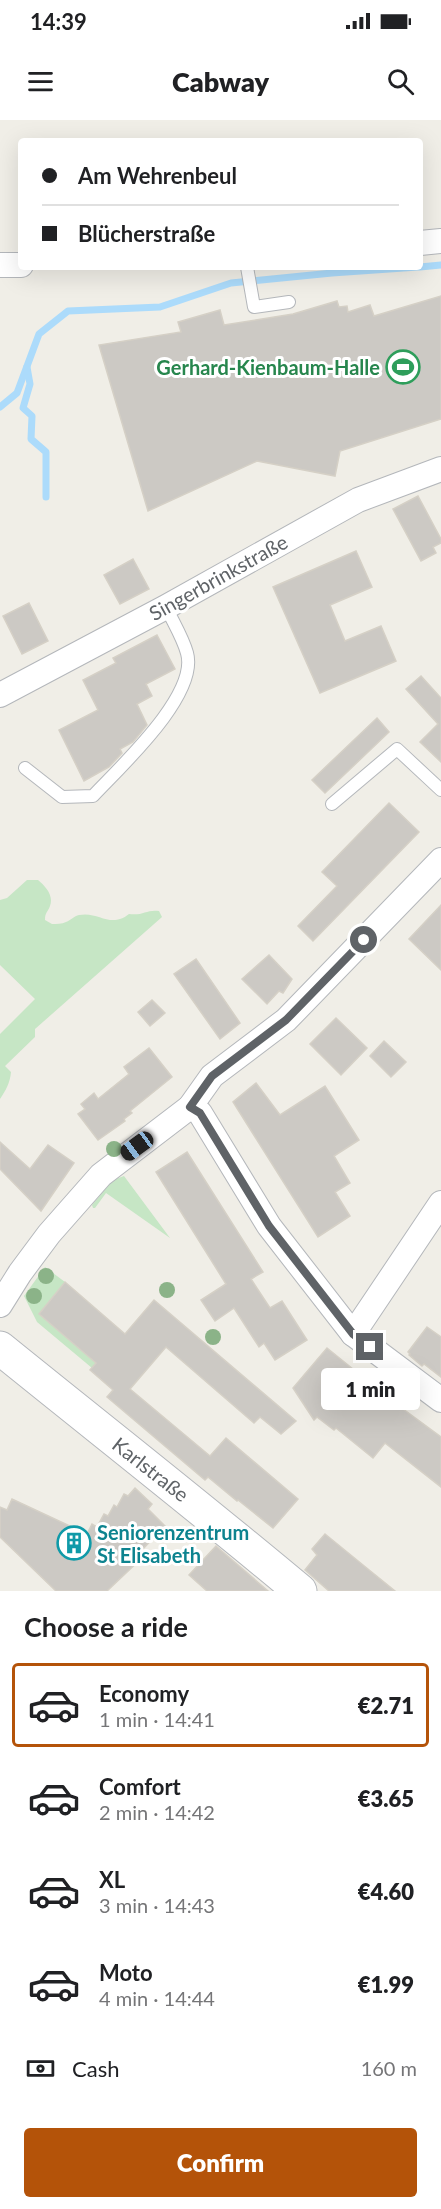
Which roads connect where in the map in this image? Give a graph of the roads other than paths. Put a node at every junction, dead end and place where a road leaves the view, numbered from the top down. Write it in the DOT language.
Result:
graph roads {
  1 [pos="441,241"];
  2 [pos="423,243"];
  3 [pos="0,265"];
  4 [pos="18,265"];
  5 [pos="248,270"];
  6 [pos="290,302"];
  7 [pos="441,469"];
  8 [pos="166,607"];
  9 [pos="0,695"];
  10 [pos="25,768"];
  11 [pos="441,790"];
  12 [pos="332,804"];
  13 [pos="441,860"];
  14 [pos="190,1107"];
  15 [pos="441,1203"];
  16 [pos="0,1305"];
  17 [pos="353,1334"];
  18 [pos="0,1348"];
  19 [pos="441,1400"];
  20 [pos="300,1591"];
  1 -- 2 [label="street"];
  3 -- 4 [label="street"];
  5 -- 6 [label="lane"];
  7 -- 8 [label="street, Singerbrinkstraße"];
  8 -- 9 [label="street, Singerbrinkstraße"];
  8 -- 10 [label="lane"];
  11 -- 12 [label="lane"];
  13 -- 14 [label="street"];
  14 -- 16 [label="street"];
  14 -- 17 [label="street"];
  15 -- 17 [label="street"];
  17 -- 19 [label="street"];
  18 -- 20 [label="street, Karlstraße"];
}
